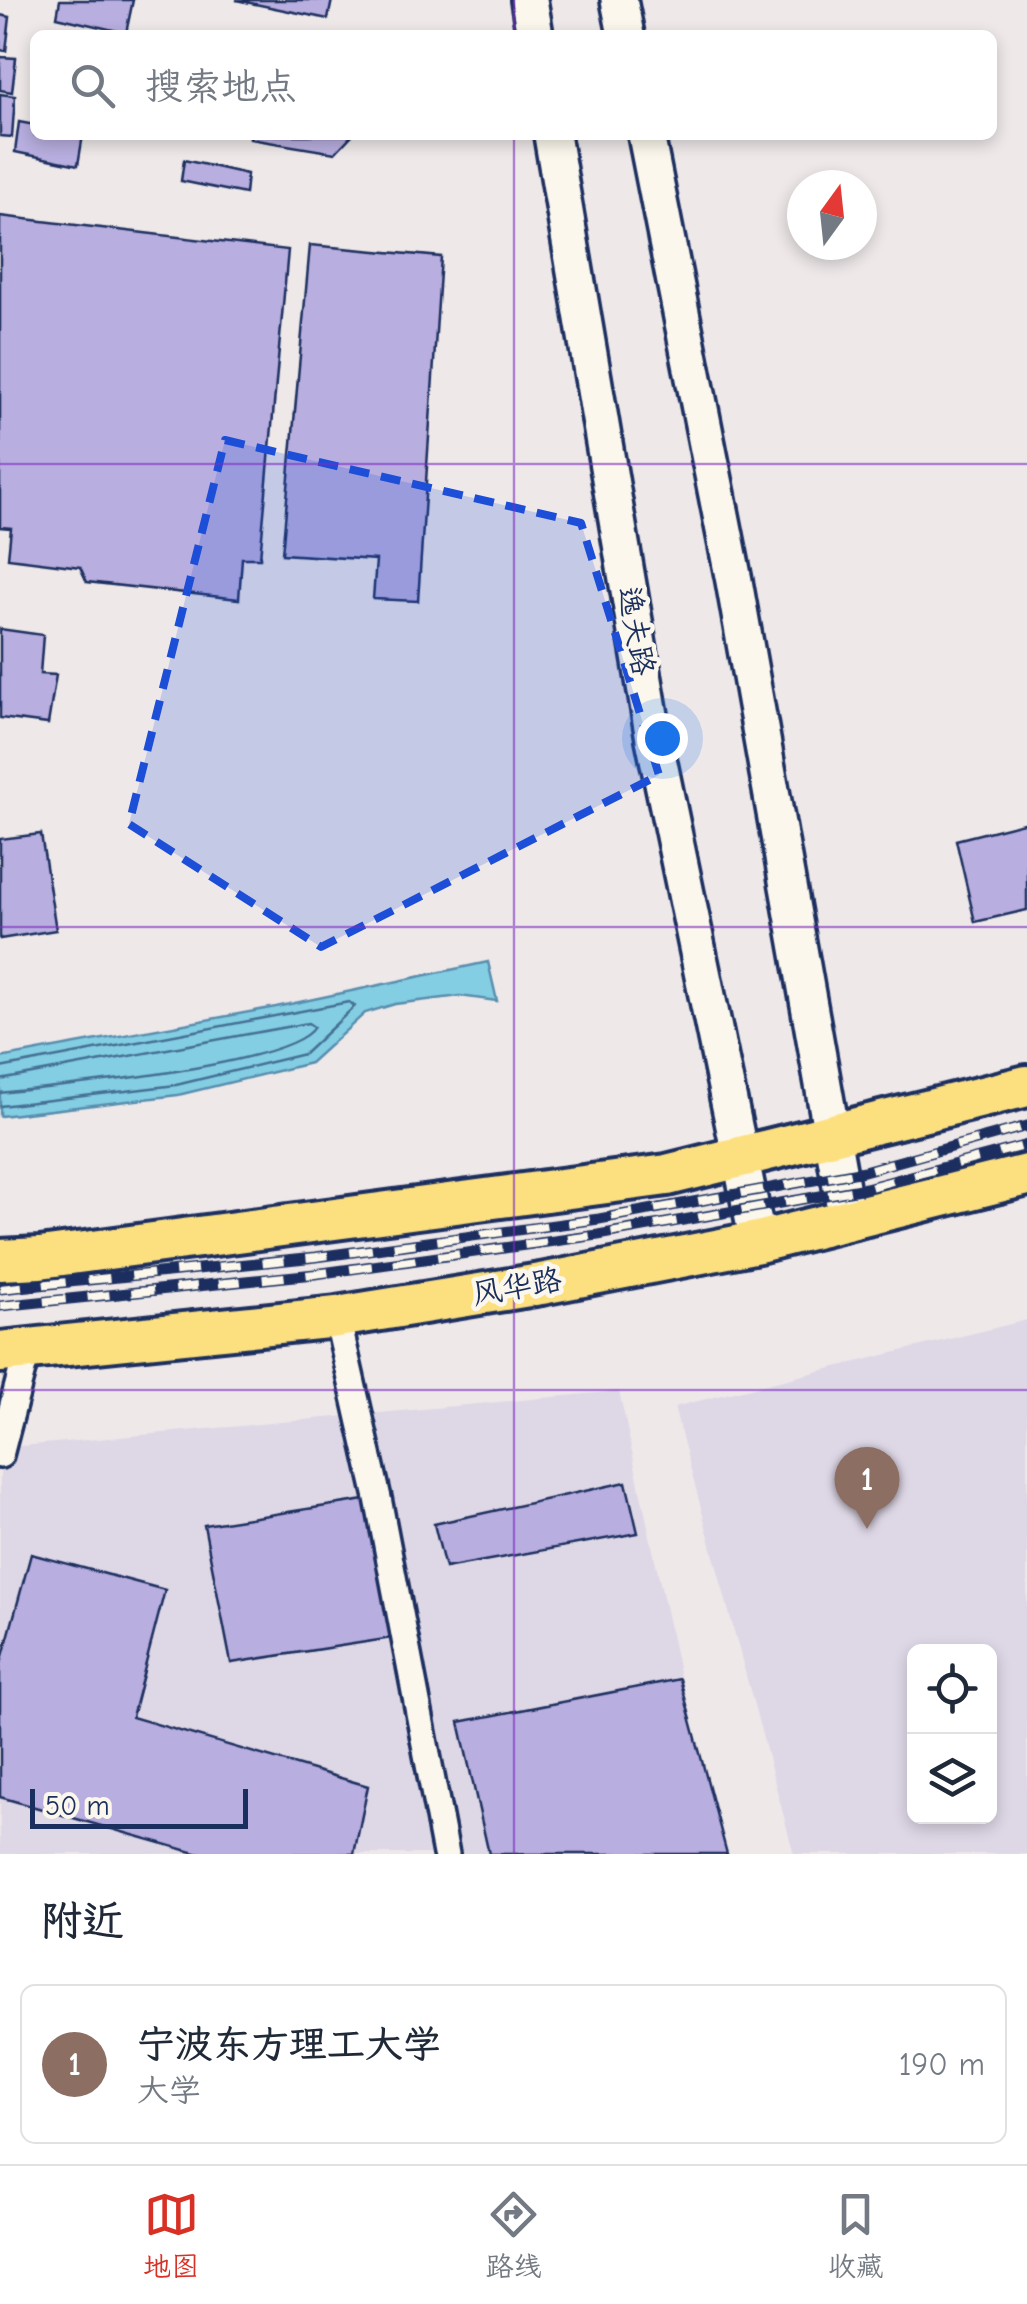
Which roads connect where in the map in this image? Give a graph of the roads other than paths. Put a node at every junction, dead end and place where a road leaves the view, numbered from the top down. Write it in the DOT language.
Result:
graph roads {
  1 [pos="529,0"];
  2 [pos="619,0"];
  3 [pos="534,30"];
  4 [pos="625,30"];
  5 [pos="553,140"];
  6 [pos="647,140"];
  7 [pos="1027,1086"];
  8 [pos="830,1135"];
  9 [pos="741,1156"];
  10 [pos="1027,1175"];
  11 [pos="846,1220"];
  12 [pos="758,1242"];
  13 [pos="0,1260"];
  14 [pos="337,1316"];
  15 [pos="14,1351"];
  16 [pos="0,1455"];
  17 [pos="446,1854"];
  1 -- 3 [label="main road"];
  2 -- 4 [label="main road"];
  5 -- 9 [label="main road, 逸夫路"];
  6 -- 8 [label="main road"];
  7 -- 8 [label="main road"];
  8 -- 9 [label="main road"];
  8 -- 11 [label="main road"];
  9 -- 12 [label="main road, 逸夫路"];
  9 -- 13 [label="main road"];
  10 -- 11 [label="main road, 风华路"];
  11 -- 12 [label="main road, 风华路"];
  12 -- 14 [label="main road, 风华路"];
  14 -- 15 [label="main road, 风华路"];
  14 -- 17 [label="street"];
  15 -- 16 [label="street"];
}
